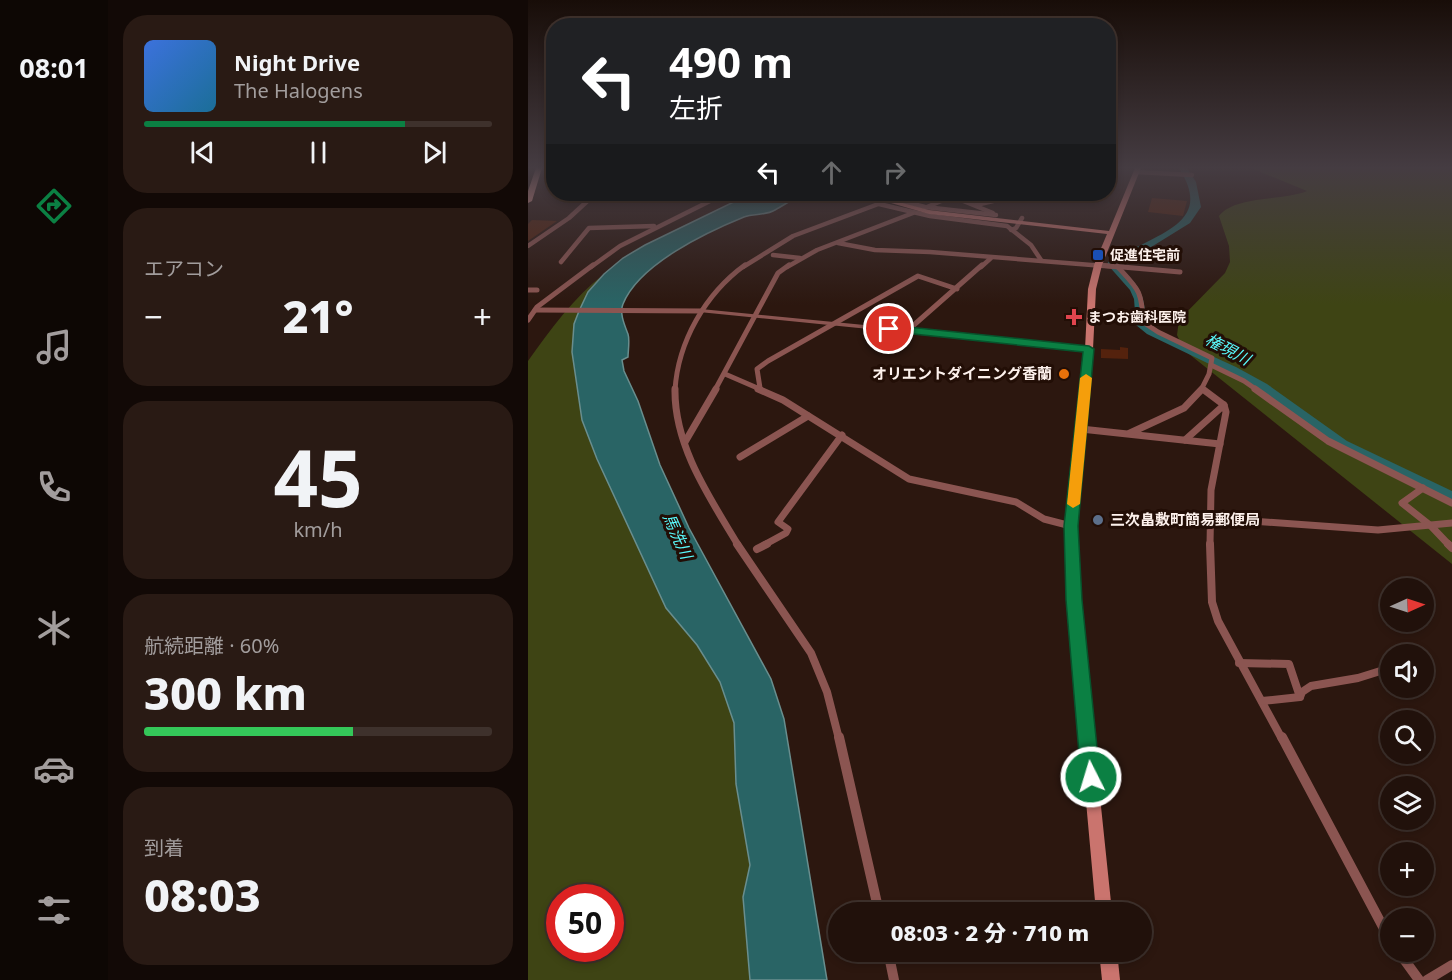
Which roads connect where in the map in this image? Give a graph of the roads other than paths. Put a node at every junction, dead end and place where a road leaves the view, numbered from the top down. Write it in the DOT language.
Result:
graph roads {
  1 [pos="574,214"];
  2 [pos="684,214"];
  3 [pos="845,214"];
  4 [pos="911,214"];
  5 [pos="919,214"];
  6 [pos="948,214"];
  7 [pos="1120,214"];
  8 [pos="1021,220"];
  9 [pos="656,225"];
  10 [pos="1011,230"];
  11 [pos="1112,233"];
  12 [pos="838,243"];
  13 [pos="528,246"];
  14 [pos="773,255"];
  15 [pos="800,258"];
  16 [pos="991,258"];
  17 [pos="1041,260"];
  18 [pos="561,262"];
  19 [pos="1102,265"];
  20 [pos="1116,266"];
  21 [pos="1180,272"];
  22 [pos="957,288"];
  23 [pos="528,290"];
  24 [pos="537,290"];
  25 [pos="534,310"];
  26 [pos="701,311"];
  27 [pos="755,315"];
  28 [pos="528,320"];
  29 [pos="834,323"];
  30 [pos="907,331"];
  31 [pos="1089,349"];
  32 [pos="1212,362"];
  33 [pos="725,374"];
  34 [pos="760,388"];
  35 [pos="1204,390"];
  36 [pos="1224,405"];
  37 [pos="808,416"];
  38 [pos="1081,429"];
  39 [pos="1130,433"];
  40 [pos="842,435"];
  41 [pos="1185,440"];
  42 [pos="685,442"];
  43 [pos="1221,444"];
  44 [pos="740,457"];
  45 [pos="1423,488"];
  46 [pos="1452,502"];
  47 [pos="1210,518"];
  48 [pos="1451,525"];
  49 [pos="1071,526"];
  50 [pos="1431,526"];
  51 [pos="1452,548"];
  52 [pos="757,549"];
  53 [pos="1239,663"];
  54 [pos="1380,671"];
  55 [pos="1300,697"];
  56 [pos="1262,701"];
  57 [pos="877,902"];
  58 [pos="1103,902"];
  59 [pos="1380,925"];
  60 [pos="890,962"];
  61 [pos="1109,962"];
  62 [pos="1406,962"];
  63 [pos="1452,966"];
  64 [pos="894,980"];
  65 [pos="1111,980"];
  66 [pos="1419,980"];
  67 [pos="1427,980"];
  1 -- 13 [label="street"];
  2 -- 25 [label="street"];
  3 -- 26 [label="street"];
  4 -- 12 [label="street"];
  5 -- 10 [label="street"];
  6 -- 8 [label="main road"];
  7 -- 11 [label="main road"];
  8 -- 10 [label="street"];
  8 -- 11 [label="main road"];
  9 -- 18 [label="street"];
  10 -- 17 [label="street"];
  11 -- 19 [label="main road"];
  12 -- 15 [label="street"];
  12 -- 16 [label="street"];
  14 -- 15 [label="street"];
  15 -- 27 [label="street"];
  16 -- 17 [label="street"];
  16 -- 22 [label="street"];
  17 -- 19 [label="street"];
  19 -- 20 [label="street"];
  19 -- 31 [label="main road"];
  20 -- 21 [label="street"];
  20 -- 32 [label="street"];
  22 -- 29 [label="street"];
  22 -- 30 [label="street"];
  23 -- 24 [label="street"];
  25 -- 26 [label="street"];
  25 -- 28 [label="street"];
  26 -- 27 [label="street"];
  26 -- 42 [label="street"];
  27 -- 29 [label="street"];
  27 -- 33 [label="street"];
  29 -- 30 [label="street"];
  29 -- 34 [label="street"];
  30 -- 31 [label="street"];
  31 -- 38 [label="main road"];
  32 -- 35 [label="street"];
  32 -- 45 [label="street"];
  33 -- 34 [label="street"];
  33 -- 42 [label="street"];
  34 -- 37 [label="street"];
  35 -- 36 [label="street"];
  35 -- 39 [label="street"];
  36 -- 41 [label="street"];
  36 -- 43 [label="street"];
  37 -- 40 [label="street"];
  37 -- 44 [label="street"];
  38 -- 39 [label="street"];
  38 -- 49 [label="main road"];
  39 -- 41 [label="street"];
  40 -- 49 [label="street"];
  40 -- 52 [label="street"];
  41 -- 43 [label="street"];
  42 -- 57 [label="street"];
  43 -- 47 [label="street"];
  45 -- 46 [label="street"];
  45 -- 50 [label="street"];
  47 -- 50 [label="street"];
  47 -- 53 [label="street"];
  48 -- 50 [label="street"];
  49 -- 58 [label="main road"];
  50 -- 51 [label="street"];
  53 -- 55 [label="street"];
  53 -- 56 [label="street"];
  54 -- 55 [label="street"];
  55 -- 56 [label="street"];
  56 -- 59 [label="street"];
  60 -- 64 [label="street"];
  61 -- 65 [label="main road"];
  62 -- 66 [label="street"];
  63 -- 67 [label="street"];
}
